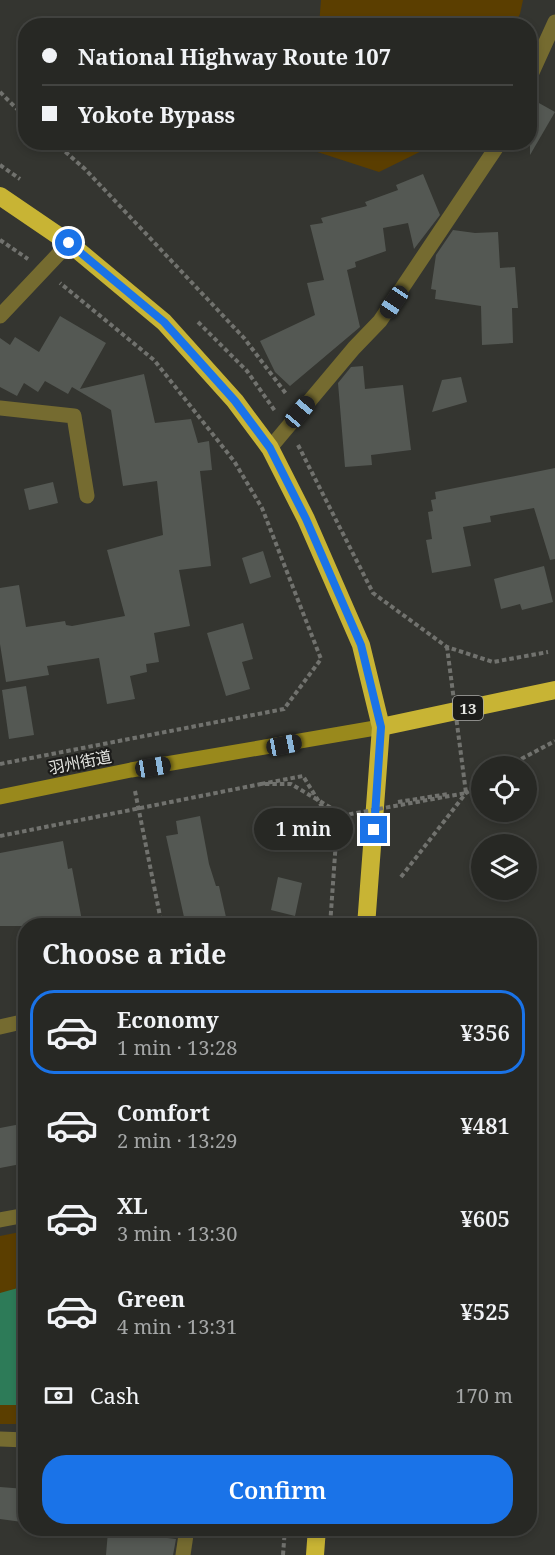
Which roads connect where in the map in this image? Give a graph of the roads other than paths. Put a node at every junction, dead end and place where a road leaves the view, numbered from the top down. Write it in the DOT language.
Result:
graph roads {
  1 [pos="555,22"];
  2 [pos="537,62"];
  3 [pos="495,150"];
  4 [pos="0,196"];
  5 [pos="69,243"];
  6 [pos="0,316"];
  7 [pos="0,408"];
  8 [pos="270,448"];
  9 [pos="87,496"];
  10 [pos="555,690"];
  11 [pos="381,727"];
  12 [pos="0,797"];
  13 [pos="367,918"];
  14 [pos="18,1023"];
  15 [pos="0,1027"];
  16 [pos="18,1217"];
  17 [pos="0,1220"];
  18 [pos="0,1439"];
  19 [pos="18,1440"];
  20 [pos="186,1536"];
  21 [pos="316,1536"];
  22 [pos="183,1555"];
  23 [pos="315,1555"];
  1 -- 2 [label="street"];
  3 -- 8 [label="street"];
  4 -- 5 [label="highway"];
  5 -- 6 [label="street"];
  5 -- 8 [label="highway"];
  7 -- 9 [label="street"];
  8 -- 11 [label="highway"];
  10 -- 11 [label="highway, 13"];
  11 -- 12 [label="street, 羽州街道"];
  11 -- 13 [label="highway"];
  14 -- 15 [label="street"];
  16 -- 17 [label="street"];
  18 -- 19 [label="street"];
  20 -- 22 [label="street"];
  21 -- 23 [label="highway"];
}
